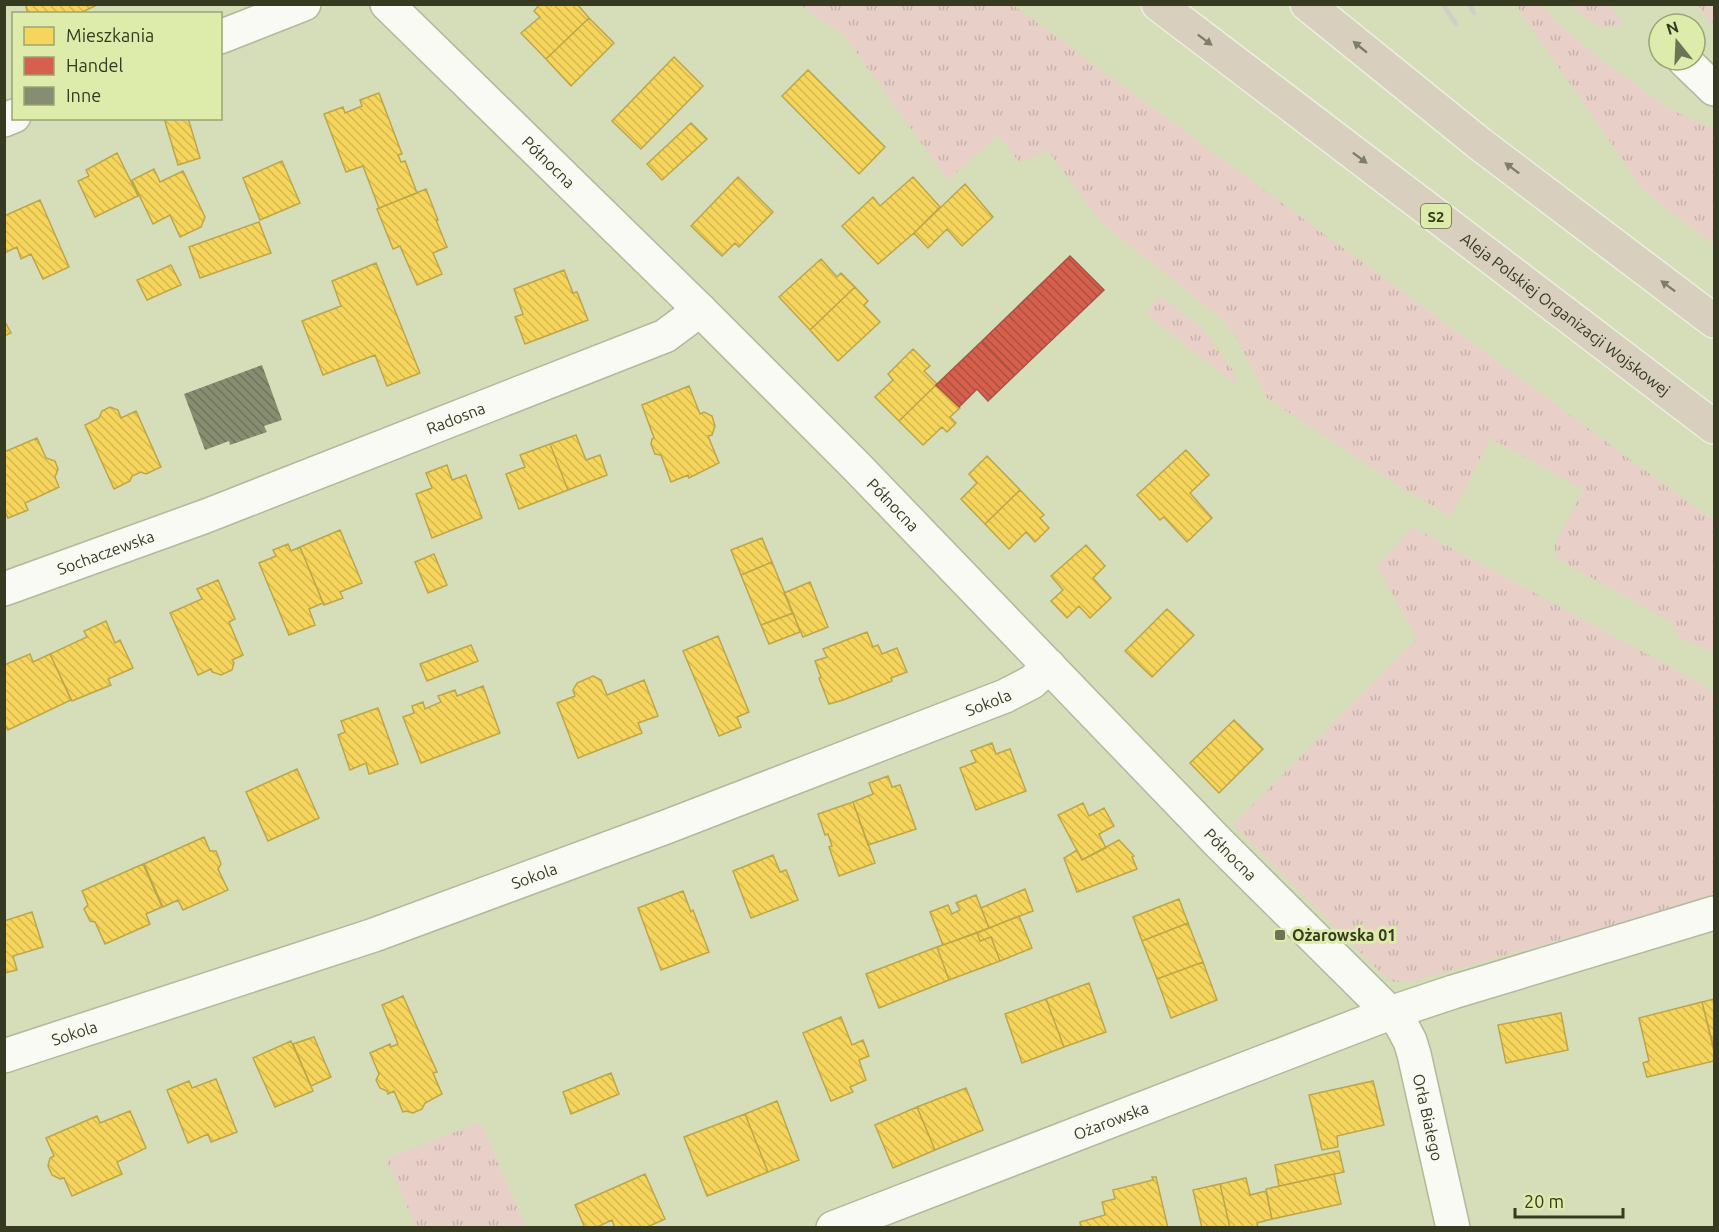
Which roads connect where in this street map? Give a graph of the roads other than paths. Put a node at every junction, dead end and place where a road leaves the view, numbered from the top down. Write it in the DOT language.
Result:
graph roads {
  1 [pos="304,4"];
  2 [pos="387,4"];
  3 [pos="1158,4"];
  4 [pos="1307,4"];
  5 [pos="222,36"];
  6 [pos="1696,72"];
  7 [pos="1714,89"];
  8 [pos="700,310"];
  9 [pos="1714,321"];
  10 [pos="1714,427"];
  11 [pos="206,516"];
  12 [pos="4,589"];
  13 [pos="1048,666"];
  14 [pos="1714,913"];
  15 [pos="1390,1013"];
  16 [pos="4,1056"];
  17 [pos="833,1227"];
  18 [pos="1453,1227"];
  1 -- 5 [label="street"];
  2 -- 8 [label="street, Północna"];
  3 -- 10 [label="highway, Aleja Polskiej Organizacji Wojskowej / S2, one-way"];
  9 -- 4 [label="highway, one-way"];
  6 -- 7 [label="street"];
  8 -- 11 [label="street, Radosna"];
  8 -- 13 [label="street, Północna"];
  11 -- 12 [label="street, Sochaczewska"];
  13 -- 15 [label="street, Północna"];
  13 -- 16 [label="street, Sokola"];
  14 -- 15 [label="street, Ożarowska"];
  15 -- 17 [label="street, Ożarowska"];
  15 -- 18 [label="street, Orła Białego"];
}
